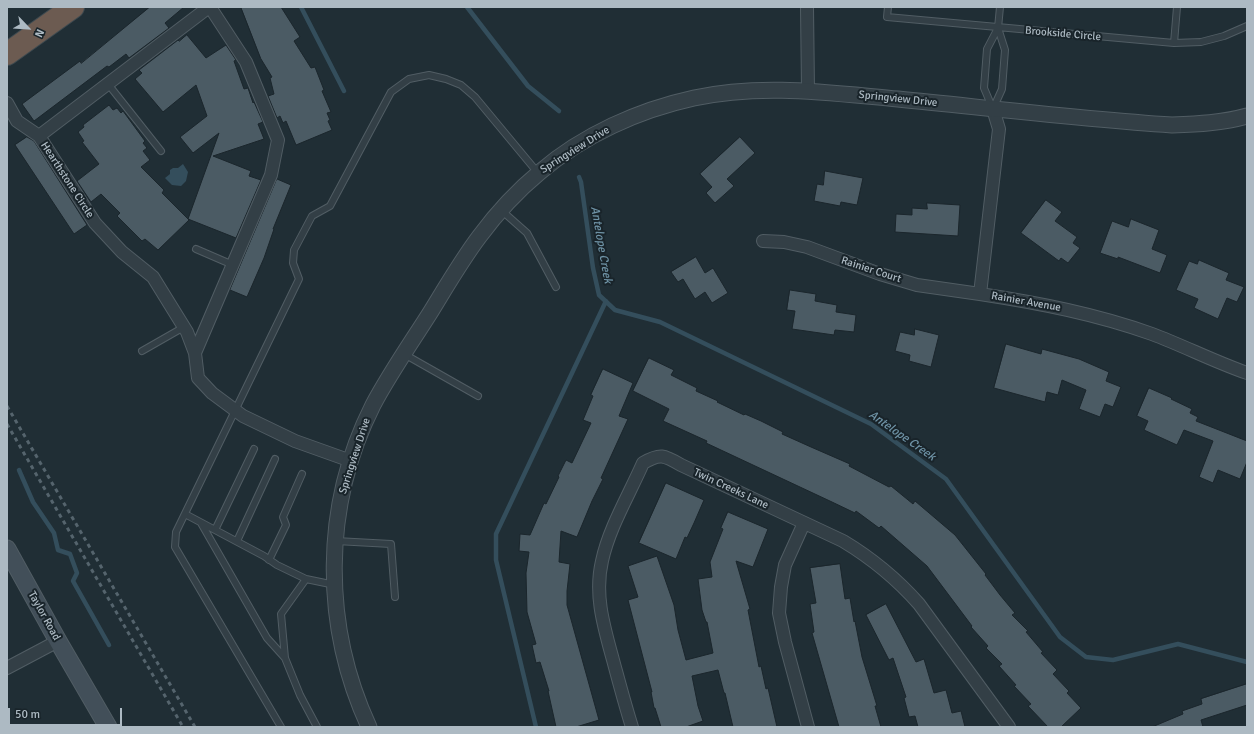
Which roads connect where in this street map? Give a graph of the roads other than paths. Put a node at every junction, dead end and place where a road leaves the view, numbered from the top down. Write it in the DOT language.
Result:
graph roads {
  1 [pos="73,7"];
  2 [pos="210,7"];
  3 [pos="807,7"];
  4 [pos="888,7"];
  5 [pos="1000,7"];
  6 [pos="1177,7"];
  7 [pos="1247,26"];
  8 [pos="998,28"];
  9 [pos="1174,43"];
  10 [pos="7,54"];
  11 [pos="108,84"];
  12 [pos="808,91"];
  13 [pos="7,103"];
  14 [pos="993,109"];
  15 [pos="1247,116"];
  16 [pos="39,136"];
  17 [pos="161,151"];
  18 [pos="538,173"];
  19 [pos="501,210"];
  20 [pos="762,241"];
  21 [pos="196,249"];
  22 [pos="232,265"];
  23 [pos="556,288"];
  24 [pos="980,294"];
  25 [pos="184,327"];
  26 [pos="142,351"];
  27 [pos="195,353"];
  28 [pos="404,354"];
  29 [pos="1247,373"];
  30 [pos="478,396"];
  31 [pos="236,410"];
  32 [pos="254,449"];
  33 [pos="274,459"];
  34 [pos="351,461"];
  35 [pos="302,474"];
  36 [pos="185,514"];
  37 [pos="201,523"];
  38 [pos="804,523"];
  39 [pos="215,530"];
  40 [pos="237,541"];
  41 [pos="335,541"];
  42 [pos="7,549"];
  43 [pos="269,560"];
  44 [pos="306,579"];
  45 [pos="335,586"];
  46 [pos="395,597"];
  47 [pos="58,641"];
  48 [pos="285,658"];
  49 [pos="7,668"];
  50 [pos="108,727"];
  51 [pos="281,727"];
  52 [pos="317,727"];
  53 [pos="369,727"];
  54 [pos="632,727"];
  55 [pos="808,727"];
  56 [pos="1009,727"];
  1 -- 10 [label="highway"];
  2 -- 11 [label="street, Hearthstone Circle"];
  2 -- 22 [label="street, Hearthstone Circle"];
  3 -- 12 [label="street"];
  4 -- 8 [label="lane, Brookside Circle"];
  5 -- 8 [label="lane"];
  6 -- 9 [label="lane"];
  7 -- 9 [label="lane, Brookside Circle"];
  8 -- 9 [label="lane, Brookside Circle"];
  8 -- 14 [label="lane"];
  8 -- 14 [label="lane"];
  11 -- 16 [label="street, Hearthstone Circle"];
  11 -- 17 [label="lane"];
  12 -- 14 [label="street, Springview Drive"];
  12 -- 18 [label="street, Springview Drive"];
  13 -- 16 [label="street"];
  14 -- 15 [label="street, Springview Drive"];
  14 -- 24 [label="street, Rainier Avenue"];
  16 -- 25 [label="street, Hearthstone Circle"];
  18 -- 19 [label="street, Springview Drive"];
  18 -- 31 [label="lane"];
  19 -- 23 [label="lane"];
  19 -- 28 [label="street, Springview Drive"];
  20 -- 24 [label="street, Rainier Court"];
  21 -- 22 [label="lane"];
  22 -- 27 [label="street, Hearthstone Circle"];
  24 -- 29 [label="street, Rainier Avenue"];
  25 -- 26 [label="lane"];
  25 -- 27 [label="street, Hearthstone Circle"];
  27 -- 31 [label="street, Hearthstone Circle"];
  28 -- 30 [label="lane"];
  28 -- 34 [label="street, Springview Drive"];
  31 -- 34 [label="street, Hearthstone Circle"];
  31 -- 36 [label="lane"];
  32 -- 39 [label="lane"];
  33 -- 40 [label="lane"];
  34 -- 41 [label="street, Springview Drive"];
  35 -- 43 [label="lane"];
  36 -- 37 [label="lane"];
  36 -- 51 [label="lane"];
  37 -- 39 [label="lane"];
  37 -- 48 [label="lane"];
  38 -- 54 [label="street, Twin Creeks Lane"];
  38 -- 55 [label="street"];
  38 -- 56 [label="street, Twin Creeks Lane"];
  39 -- 40 [label="lane"];
  40 -- 43 [label="lane"];
  41 -- 45 [label="street, Springview Drive"];
  41 -- 46 [label="lane"];
  42 -- 47 [label="main road, Taylor Road"];
  43 -- 44 [label="lane"];
  44 -- 45 [label="lane"];
  44 -- 48 [label="lane"];
  45 -- 53 [label="street, Springview Drive"];
  47 -- 49 [label="street"];
  47 -- 50 [label="main road, Taylor Road"];
  48 -- 52 [label="lane"];
}
